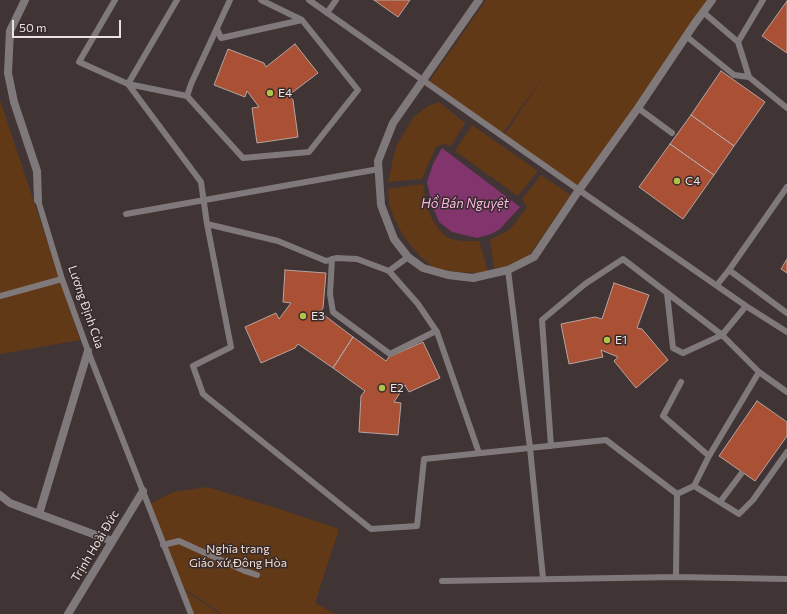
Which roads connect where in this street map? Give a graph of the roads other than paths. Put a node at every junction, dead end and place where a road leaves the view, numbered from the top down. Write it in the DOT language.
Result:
graph roads {
  1 [pos="26,0"];
  2 [pos="115,0"];
  3 [pos="177,0"];
  4 [pos="230,0"];
  5 [pos="261,0"];
  6 [pos="309,0"];
  7 [pos="336,0"];
  8 [pos="479,0"];
  9 [pos="712,0"];
  10 [pos="763,0"];
  11 [pos="703,12"];
  12 [pos="327,13"];
  13 [pos="302,20"];
  14 [pos="217,29"];
  15 [pos="686,36"];
  16 [pos="738,42"];
  17 [pos="749,77"];
  18 [pos="422,79"];
  19 [pos="128,84"];
  20 [pos="187,96"];
  21 [pos="638,108"];
  22 [pos="787,108"];
  23 [pos="672,133"];
  24 [pos="379,169"];
  25 [pos="787,187"];
  26 [pos="579,190"];
  27 [pos="38,200"];
  28 [pos="203,200"];
  29 [pos="126,214"];
  30 [pos="207,224"];
  31 [pos="408,257"];
  32 [pos="332,259"];
  33 [pos="508,270"];
  34 [pos="729,270"];
  35 [pos="389,271"];
  36 [pos="62,280"];
  37 [pos="717,285"];
  38 [pos="667,293"];
  39 [pos="0,296"];
  40 [pos="746,306"];
  41 [pos="787,313"];
  42 [pos="436,331"];
  43 [pos="787,332"];
  44 [pos="722,335"];
  45 [pos="88,351"];
  46 [pos="759,372"];
  47 [pos="681,382"];
  48 [pos="787,392"];
  49 [pos="551,446"];
  50 [pos="530,448"];
  51 [pos="787,452"];
  52 [pos="479,453"];
  53 [pos="709,456"];
  54 [pos="741,474"];
  55 [pos="694,486"];
  56 [pos="142,491"];
  57 [pos="677,494"];
  58 [pos="0,495"];
  59 [pos="720,502"];
  60 [pos="39,514"];
  61 [pos="112,541"];
  62 [pos="164,545"];
  63 [pos="257,575"];
  64 [pos="676,577"];
  65 [pos="543,578"];
  66 [pos="787,579"];
  67 [pos="442,581"];
  68 [pos="68,614"];
  69 [pos="191,614"];
  1 -- 27 [label="street, Lương Định Của"];
  2 -- 19 [label="lane"];
  3 -- 19 [label="lane"];
  4 -- 14 [label="lane"];
  5 -- 13 [label="lane"];
  6 -- 12 [label="lane"];
  7 -- 12 [label="lane"];
  8 -- 18 [label="street"];
  9 -- 11 [label="street"];
  10 -- 16 [label="lane"];
  11 -- 15 [label="street"];
  11 -- 16 [label="lane"];
  12 -- 18 [label="lane"];
  13 -- 14 [label="lane"];
  13 -- 20 [label="lane"];
  14 -- 20 [label="lane"];
  15 -- 17 [label="lane"];
  15 -- 21 [label="street"];
  16 -- 17 [label="lane"];
  17 -- 22 [label="lane"];
  18 -- 24 [label="street"];
  18 -- 26 [label="lane"];
  19 -- 20 [label="lane"];
  19 -- 28 [label="lane"];
  21 -- 23 [label="lane"];
  21 -- 26 [label="street"];
  24 -- 28 [label="lane"];
  24 -- 31 [label="street"];
  25 -- 34 [label="lane"];
  26 -- 33 [label="street"];
  26 -- 37 [label="lane"];
  27 -- 36 [label="lane, Lương Định Của"];
  28 -- 29 [label="lane"];
  28 -- 30 [label="lane"];
  30 -- 32 [label="lane"];
  30 -- 52 [label="lane"];
  31 -- 33 [label="street"];
  31 -- 35 [label="lane"];
  32 -- 35 [label="lane"];
  32 -- 42 [label="lane"];
  33 -- 50 [label="lane"];
  34 -- 37 [label="lane"];
  34 -- 41 [label="lane"];
  35 -- 42 [label="lane"];
  36 -- 39 [label="lane"];
  36 -- 45 [label="lane, Lương Định Của"];
  37 -- 40 [label="lane"];
  38 -- 44 [label="lane"];
  38 -- 44 [label="lane"];
  38 -- 49 [label="lane"];
  40 -- 43 [label="lane"];
  40 -- 44 [label="lane"];
  42 -- 52 [label="lane"];
  44 -- 46 [label="lane"];
  45 -- 56 [label="lane, Lương Định Của"];
  45 -- 60 [label="street"];
  46 -- 48 [label="lane"];
  46 -- 53 [label="lane"];
  47 -- 53 [label="lane"];
  49 -- 50 [label="lane"];
  49 -- 57 [label="lane"];
  50 -- 52 [label="lane"];
  50 -- 65 [label="lane"];
  51 -- 59 [label="lane"];
  53 -- 55 [label="lane"];
  54 -- 59 [label="lane"];
  55 -- 57 [label="lane"];
  55 -- 59 [label="lane"];
  56 -- 61 [label="street, Trịnh Hoài Đức"];
  56 -- 62 [label="lane, Lương Định Của"];
  57 -- 64 [label="lane"];
  58 -- 60 [label="street"];
  60 -- 61 [label="street"];
  61 -- 68 [label="street, Trịnh Hoài Đức"];
  62 -- 63 [label="lane"];
  62 -- 69 [label="lane, Lương Định Của"];
  64 -- 65 [label="lane"];
  64 -- 66 [label="lane"];
  65 -- 67 [label="lane"];
}
